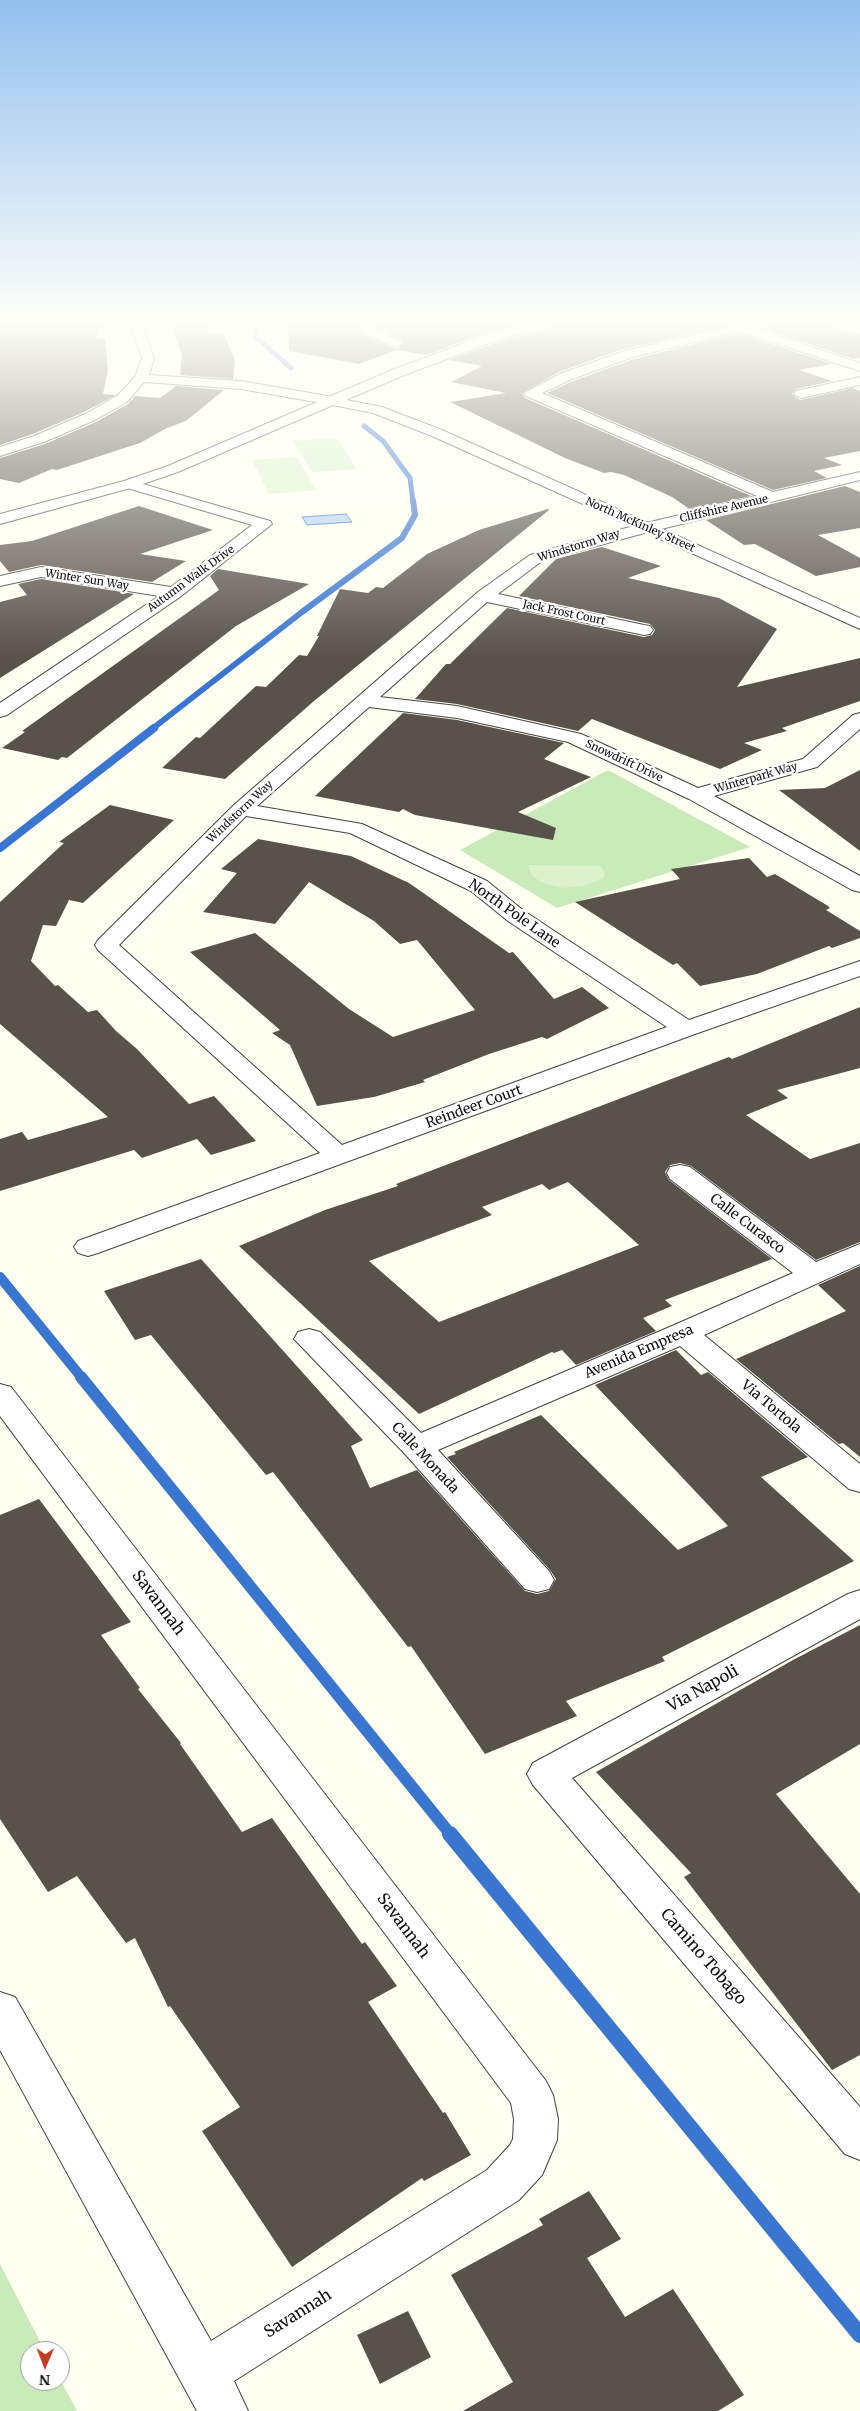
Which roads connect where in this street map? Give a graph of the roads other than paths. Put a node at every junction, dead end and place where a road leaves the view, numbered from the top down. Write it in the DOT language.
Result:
graph roads {
  1 [pos="51,434"];
  2 [pos="256,434"];
  3 [pos="438,434"];
  4 [pos="624,434"];
  5 [pos="0,452"];
  6 [pos="860,476"];
  7 [pos="130,484"];
  8 [pos="773,498"];
  9 [pos="0,519"];
  10 [pos="646,528"];
  11 [pos="0,581"];
  12 [pos="174,593"];
  13 [pos="484,596"];
  14 [pos="860,624"];
  15 [pos="644,630"];
  16 [pos="366,701"];
  17 [pos="0,711"];
  18 [pos="860,719"];
  19 [pos="696,795"];
  20 [pos="241,809"];
  21 [pos="860,885"];
  22 [pos="860,968"];
  23 [pos="686,1029"];
  24 [pos="339,1157"];
  25 [pos="680,1173"];
  26 [pos="88,1247"];
  27 [pos="860,1253"];
  28 [pos="813,1274"];
  29 [pos="683,1334"];
  30 [pos="309,1339"];
  31 [pos="0,1394"];
  32 [pos="417,1447"];
  33 [pos="860,1481"];
  34 [pos="537,1580"];
  35 [pos="860,1603"];
  36 [pos="546,1774"];
  37 [pos="0,2010"];
  38 [pos="860,2139"];
  39 [pos="203,2373"];
  40 [pos="224,2411"];
  1 -- 5 [label="street"];
  2 -- 7 [label="street"];
  3 -- 10 [label="street, North McKinley Street"];
  4 -- 8 [label="street"];
  6 -- 8 [label="street, Cliffshire Avenue"];
  7 -- 9 [label="street"];
  7 -- 12 [label="street, Autumn Walk Drive"];
  8 -- 10 [label="street, Cliffshire Avenue"];
  10 -- 13 [label="street, Windstorm Way"];
  10 -- 14 [label="street, North McKinley Street"];
  11 -- 12 [label="street, Winter Sun Way"];
  12 -- 17 [label="street, Autumn Walk Drive"];
  13 -- 15 [label="street, Jack Frost Court"];
  13 -- 16 [label="street, Windstorm Way"];
  16 -- 19 [label="street, Snowdrift Drive"];
  16 -- 20 [label="street, Windstorm Way"];
  18 -- 19 [label="street, Winterpark Way"];
  19 -- 21 [label="street, Snowdrift Drive"];
  20 -- 23 [label="street, North Pole Lane"];
  20 -- 24 [label="street, Windstorm Way"];
  22 -- 23 [label="street, Reindeer Court"];
  23 -- 24 [label="street, Reindeer Court"];
  24 -- 26 [label="street, Reindeer Court"];
  25 -- 28 [label="street, Calle Curasco"];
  27 -- 28 [label="street, Avenida Empresa"];
  28 -- 29 [label="street, Avenida Empresa"];
  29 -- 32 [label="street, Avenida Empresa"];
  29 -- 33 [label="street, Via Tortola"];
  30 -- 32 [label="street, Calle Monada"];
  31 -- 39 [label="street, Savannah"];
  32 -- 34 [label="street, Calle Monada"];
  35 -- 36 [label="street, Via Napoli"];
  36 -- 38 [label="street, Camino Tobago"];
  37 -- 39 [label="street"];
  39 -- 40 [label="street"];
}
